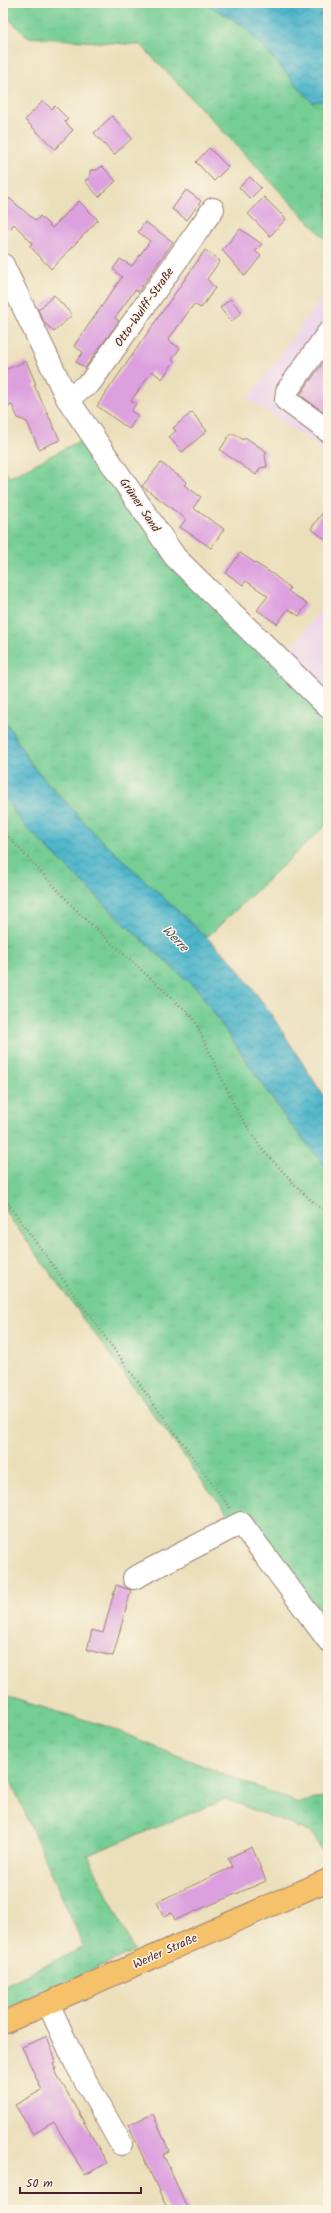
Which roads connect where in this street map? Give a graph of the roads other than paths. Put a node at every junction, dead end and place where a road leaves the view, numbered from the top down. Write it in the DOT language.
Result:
graph roads {
  1 [pos="213,209"];
  2 [pos="3,265"];
  3 [pos="328,334"];
  4 [pos="67,398"];
  5 [pos="328,431"];
  6 [pos="328,707"];
  7 [pos="134,1578"];
  8 [pos="328,1640"];
  9 [pos="328,1880"];
  10 [pos="48,2002"];
  11 [pos="3,2023"];
  12 [pos="121,2144"];
  1 -- 4 [label="street, Otto-Wulff-Straße"];
  2 -- 4 [label="street, Grüner Sand"];
  3 -- 5 [label="street"];
  4 -- 6 [label="street, Grüner Sand"];
  7 -- 8 [label="street"];
  9 -- 10 [label="main road, Werler Straße"];
  10 -- 11 [label="main road, Werler Straße"];
  10 -- 12 [label="street"];
}
